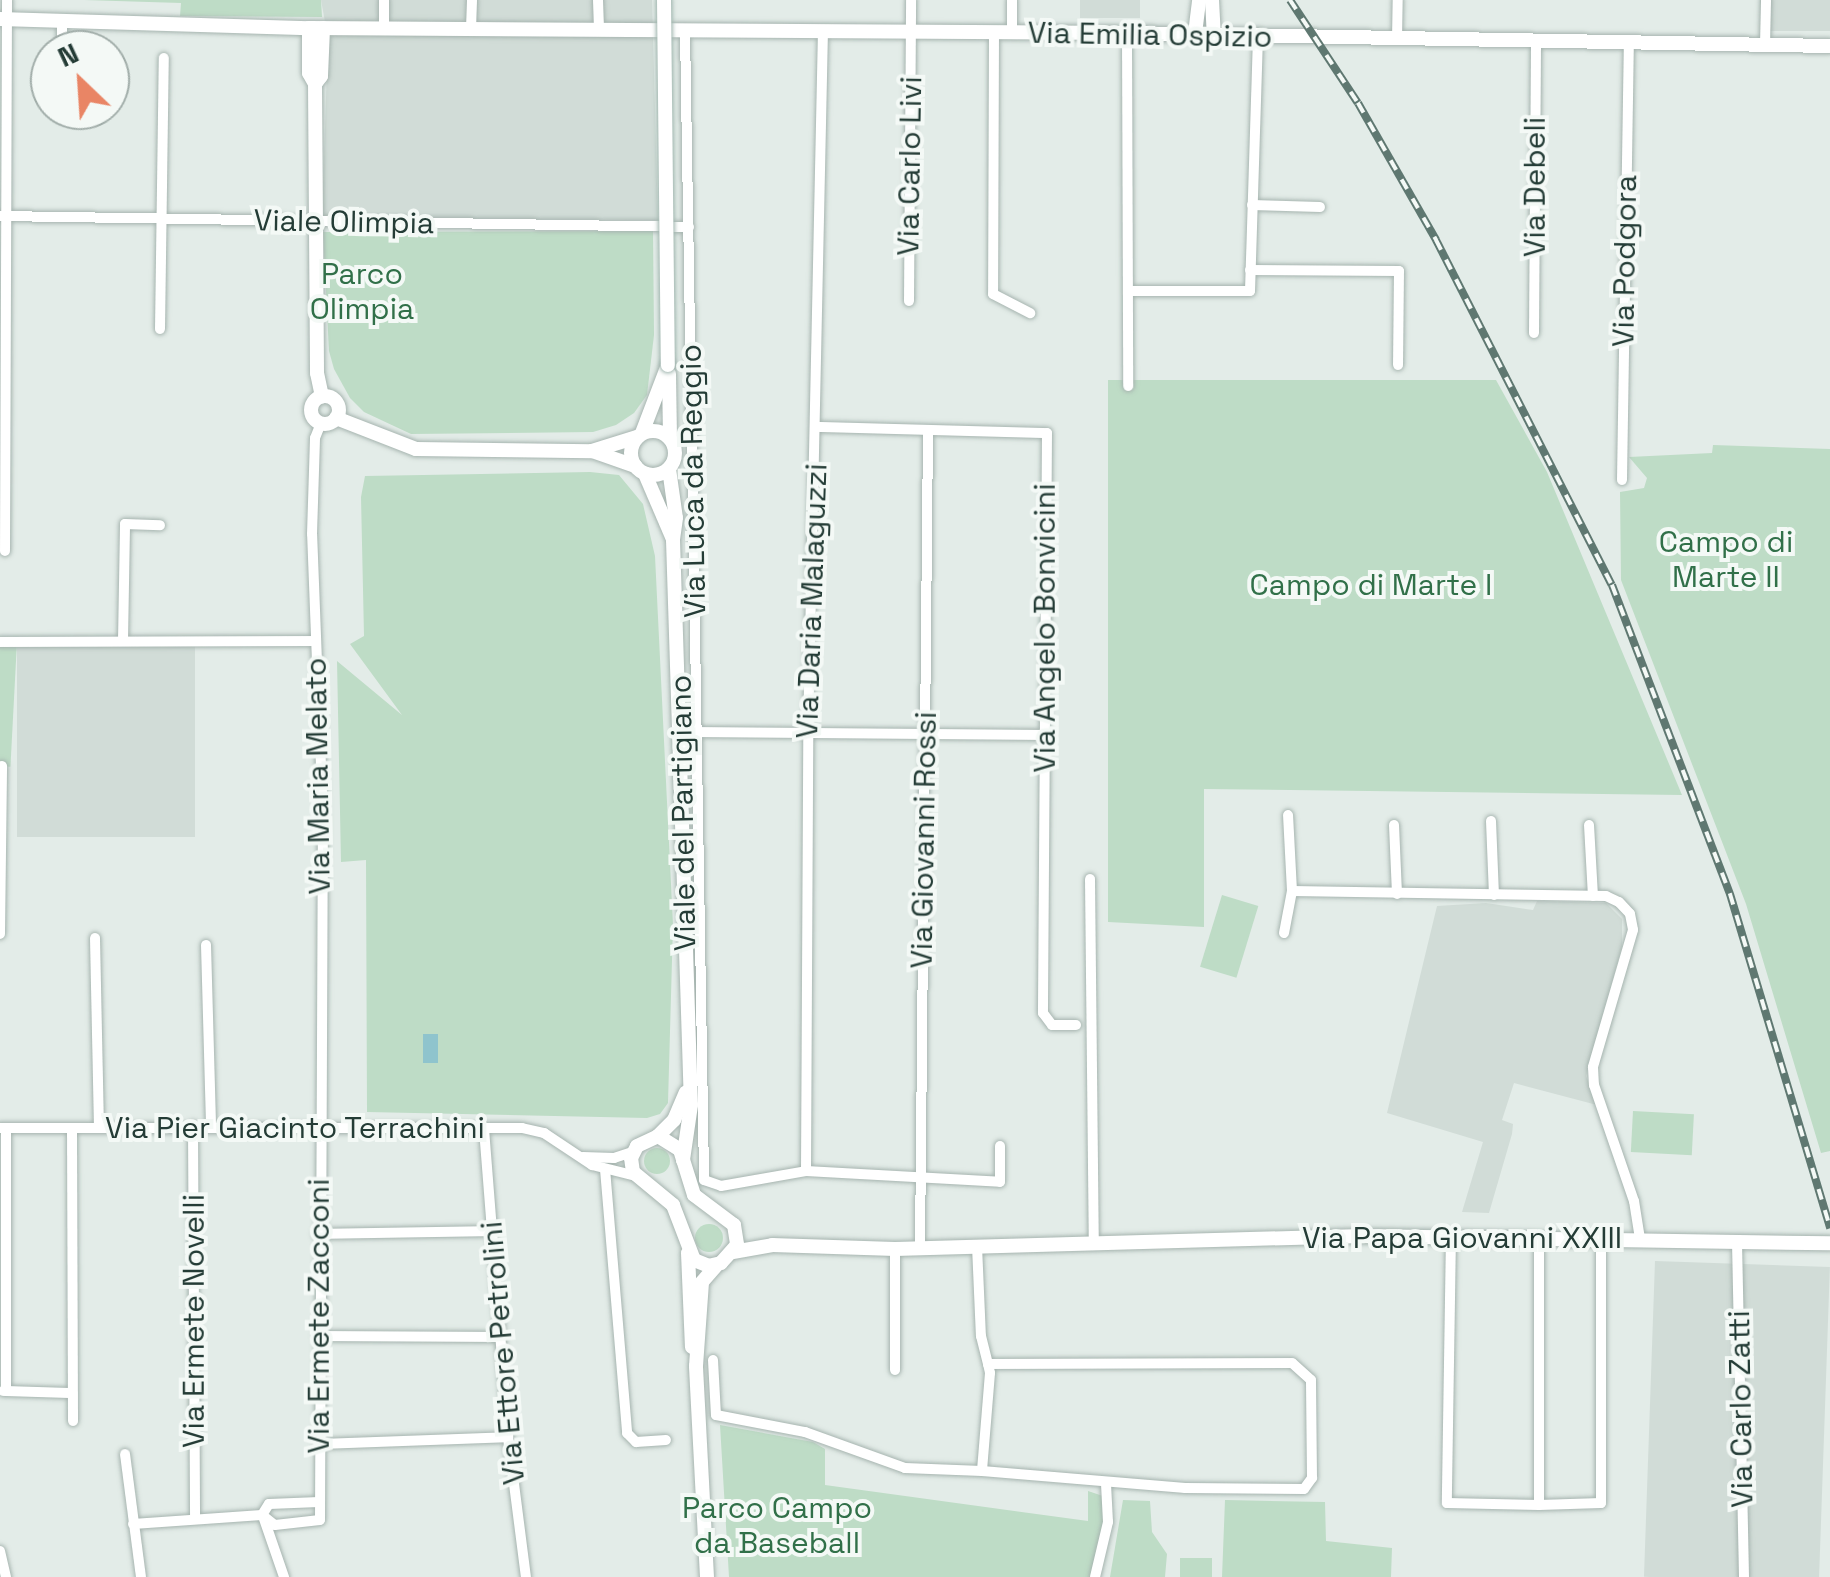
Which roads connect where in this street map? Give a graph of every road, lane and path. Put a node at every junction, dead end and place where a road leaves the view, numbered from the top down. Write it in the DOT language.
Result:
graph roads {
  1 [pos="7,0"];
  2 [pos="384,0"];
  3 [pos="472,0"];
  4 [pos="598,0"];
  5 [pos="664,0"];
  6 [pos="912,0"];
  7 [pos="1012,0"];
  8 [pos="1199,0"];
  9 [pos="1212,0"];
  10 [pos="1398,0"];
  11 [pos="1766,0"];
  12 [pos="3,20"];
  13 [pos="62,21"];
  14 [pos="316,28"];
  15 [pos="384,28"];
  16 [pos="471,29"];
  17 [pos="62,30"];
  18 [pos="599,30"];
  19 [pos="685,30"];
  20 [pos="823,31"];
  21 [pos="912,31"];
  22 [pos="994,32"];
  23 [pos="1012,32"];
  24 [pos="1127,33"];
  25 [pos="1195,34"];
  26 [pos="1214,34"];
  27 [pos="1258,37"];
  28 [pos="1397,39"];
  29 [pos="1536,40"];
  30 [pos="1630,42"];
  31 [pos="1765,45"];
  32 [pos="1830,46"];
  33 [pos="164,58"];
  34 [pos="1252,206"];
  35 [pos="1320,207"];
  36 [pos="3,216"];
  37 [pos="161,220"];
  38 [pos="314,222"];
  39 [pos="689,228"];
  40 [pos="1250,270"];
  41 [pos="1128,291"];
  42 [pos="909,301"];
  43 [pos="1030,313"];
  44 [pos="160,329"];
  45 [pos="1534,333"];
  46 [pos="668,364"];
  47 [pos="1398,365"];
  48 [pos="1128,386"];
  49 [pos="322,396"];
  50 [pos="329,421"];
  51 [pos="817,427"];
  52 [pos="928,432"];
  53 [pos="640,435"];
  54 [pos="670,438"];
  55 [pos="592,452"];
  56 [pos="669,469"];
  57 [pos="640,470"];
  58 [pos="1622,480"];
  59 [pos="160,525"];
  60 [pos="674,540"];
  61 [pos="5,551"];
  62 [pos="123,641"];
  63 [pos="316,641"];
  64 [pos="0,642"];
  65 [pos="697,732"];
  66 [pos="925,733"];
  67 [pos="808,734"];
  68 [pos="1044,735"];
  69 [pos="2,766"];
  70 [pos="1288,815"];
  71 [pos="1491,821"];
  72 [pos="1394,825"];
  73 [pos="1588,825"];
  74 [pos="1090,878"];
  75 [pos="1292,890"];
  76 [pos="1397,894"];
  77 [pos="1494,895"];
  78 [pos="1593,896"];
  79 [pos="1284,933"];
  80 [pos="0,934"];
  81 [pos="95,938"];
  82 [pos="206,945"];
  83 [pos="1076,1025"];
  84 [pos="688,1086"];
  85 [pos="193,1126"];
  86 [pos="3,1128"];
  87 [pos="72,1128"];
  88 [pos="98,1128"];
  89 [pos="211,1128"];
  90 [pos="484,1129"];
  91 [pos="319,1130"];
  92 [pos="658,1136"];
  93 [pos="1000,1146"];
  94 [pos="633,1152"];
  95 [pos="582,1157"];
  96 [pos="683,1160"];
  97 [pos="605,1169"];
  98 [pos="806,1171"];
  99 [pos="636,1176"];
  100 [pos="921,1176"];
  101 [pos="734,1225"];
  102 [pos="492,1231"];
  103 [pos="318,1234"];
  104 [pos="1451,1236"];
  105 [pos="1539,1237"];
  106 [pos="1601,1238"];
  107 [pos="1640,1239"];
  108 [pos="1737,1242"];
  109 [pos="1830,1243"];
  110 [pos="1094,1244"];
  111 [pos="772,1245"];
  112 [pos="977,1246"];
  113 [pos="920,1248"];
  114 [pos="894,1249"];
  115 [pos="733,1252"];
  116 [pos="688,1254"];
  117 [pos="721,1262"];
  118 [pos="318,1336"];
  119 [pos="501,1337"];
  120 [pos="714,1360"];
  121 [pos="988,1364"];
  122 [pos="696,1366"];
  123 [pos="895,1370"];
  124 [pos="3,1391"];
  125 [pos="72,1393"];
  126 [pos="73,1421"];
  127 [pos="508,1437"];
  128 [pos="666,1440"];
  129 [pos="319,1444"];
  130 [pos="125,1454"];
  131 [pos="982,1471"];
  132 [pos="1106,1483"];
  133 [pos="319,1502"];
  134 [pos="1538,1505"];
  135 [pos="262,1515"];
  136 [pos="196,1516"];
  137 [pos="133,1524"];
  138 [pos="0,1550"];
  139 [pos="6,1577"];
  140 [pos="141,1577"];
  141 [pos="284,1577"];
  142 [pos="526,1577"];
  143 [pos="707,1577"];
  144 [pos="1095,1577"];
  145 [pos="1744,1577"];
  1 -- 12 [label="street"];
  2 -- 15 [label="street"];
  3 -- 16 [label="street"];
  4 -- 18 [label="street"];
  5 -- 46 [label="main road, Viale del Partigiano, bridge"];
  6 -- 21 [label="street, Via Carlo Livi"];
  7 -- 23 [label="street"];
  8 -- 25 [label="main road"];
  9 -- 26 [label="main road"];
  10 -- 28 [label="street"];
  11 -- 31 [label="street"];
  12 -- 13 [label="main road, Via Emilia Ospizio"];
  12 -- 36 [label="street"];
  13 -- 14 [label="main road, Via Emilia Ospizio"];
  13 -- 17 [label="street"];
  14 -- 15 [label="main road, Via Emilia Ospizio"];
  14 -- 38 [label="main road"];
  15 -- 16 [label="main road, Via Emilia Ospizio"];
  16 -- 18 [label="main road, Via Emilia Ospizio"];
  18 -- 19 [label="main road, Via Emilia Ospizio"];
  19 -- 20 [label="main road, Via Emilia Ospizio"];
  19 -- 39 [label="street, Via Luca da Reggio"];
  20 -- 21 [label="main road, Via Emilia Ospizio"];
  20 -- 51 [label="street, Via Daria Malaguzzi"];
  21 -- 22 [label="main road, Via Emilia Ospizio"];
  21 -- 42 [label="street, Via Carlo Livi"];
  22 -- 23 [label="main road, Via Emilia Ospizio"];
  22 -- 43 [label="street"];
  23 -- 24 [label="main road, Via Emilia Ospizio"];
  24 -- 25 [label="main road, Via Emilia Ospizio"];
  24 -- 41 [label="street"];
  25 -- 26 [label="main road, Via Emilia Ospizio"];
  26 -- 27 [label="main road, Via Emilia Ospizio"];
  27 -- 28 [label="main road, Via Emilia Ospizio"];
  27 -- 34 [label="street"];
  28 -- 29 [label="main road, Via Emilia Ospizio"];
  29 -- 30 [label="main road, Via Emilia Ospizio"];
  29 -- 45 [label="street, Via Debeli"];
  30 -- 31 [label="main road, Via Emilia Ospizio"];
  30 -- 58 [label="street, Via Podgora"];
  31 -- 32 [label="main road, Via Emilia Ospizio"];
  33 -- 37 [label="street"];
  34 -- 35 [label="street"];
  34 -- 40 [label="street"];
  36 -- 37 [label="street, Viale Olimpia"];
  36 -- 61 [label="street"];
  37 -- 38 [label="street, Viale Olimpia"];
  37 -- 44 [label="street"];
  38 -- 39 [label="street, Viale Olimpia"];
  38 -- 49 [label="main road"];
  39 -- 65 [label="street, Via Luca da Reggio"];
  40 -- 41 [label="street"];
  40 -- 47 [label="street"];
  41 -- 48 [label="street"];
  46 -- 53 [label="main road, Viale del Partigiano"];
  46 -- 54 [label="main road, Viale del Partigiano"];
  49 -- 50 [label="main road"];
  49 -- 50 [label="main road"];
  50 -- 55 [label="main road"];
  50 -- 63 [label="street, Via Maria Melato"];
  51 -- 52 [label="street, Via Angelo Bonvicini"];
  51 -- 67 [label="street, Via Daria Malaguzzi"];
  52 -- 66 [label="street, Via Giovanni Rossi"];
  52 -- 68 [label="street, Via Angelo Bonvicini"];
  53 -- 54 [label="main road"];
  53 -- 55 [label="main road"];
  53 -- 57 [label="main road, Viale del Partigiano"];
  54 -- 56 [label="main road, Viale del Partigiano"];
  55 -- 57 [label="main road"];
  56 -- 57 [label="main road"];
  56 -- 60 [label="main road, Viale del Partigiano"];
  57 -- 60 [label="main road, Viale del Partigiano"];
  59 -- 62 [label="street"];
  60 -- 84 [label="main road, Viale del Partigiano"];
  62 -- 63 [label="street"];
  62 -- 64 [label="street"];
  63 -- 91 [label="street, Via Maria Melato"];
  65 -- 67 [label="street"];
  65 -- 98 [label="street, Via Luca da Reggio"];
  66 -- 67 [label="street"];
  66 -- 68 [label="street"];
  66 -- 100 [label="street, Via Giovanni Rossi"];
  67 -- 98 [label="street, Via Daria Malaguzzi"];
  68 -- 83 [label="street, Via Angelo Bonvicini"];
  69 -- 80 [label="street"];
  70 -- 75 [label="street"];
  71 -- 77 [label="street"];
  72 -- 76 [label="street"];
  73 -- 78 [label="street"];
  74 -- 110 [label="street"];
  75 -- 76 [label="street"];
  75 -- 79 [label="street"];
  76 -- 77 [label="street"];
  77 -- 78 [label="street"];
  78 -- 107 [label="street"];
  81 -- 88 [label="street"];
  82 -- 89 [label="street"];
  84 -- 92 [label="main road, Viale del Partigiano"];
  84 -- 96 [label="main road, Viale del Partigiano"];
  85 -- 88 [label="street, Via Pier Giacinto Terrachini"];
  85 -- 89 [label="street, Via Pier Giacinto Terrachini"];
  85 -- 136 [label="street, Via Ermete Novelli"];
  86 -- 87 [label="street, Via Pier Giacinto Terrachini"];
  86 -- 124 [label="street"];
  87 -- 88 [label="street, Via Pier Giacinto Terrachini"];
  87 -- 125 [label="street"];
  89 -- 91 [label="street, Via Pier Giacinto Terrachini"];
  90 -- 91 [label="street, Via Pier Giacinto Terrachini"];
  90 -- 95 [label="street, Via Pier Giacinto Terrachini"];
  90 -- 102 [label="street, Via Ettore Petrolini"];
  91 -- 103 [label="street, Via Ermete Zacconi"];
  92 -- 94 [label="main road, Viale del Partigiano"];
  92 -- 96 [label="main road"];
  93 -- 100 [label="street"];
  94 -- 95 [label="street"];
  94 -- 99 [label="main road"];
  95 -- 97 [label="street, Via Pier Giacinto Terrachini"];
  96 -- 101 [label="main road"];
  97 -- 99 [label="street, Via Pier Giacinto Terrachini"];
  97 -- 128 [label="street"];
  98 -- 100 [label="street"];
  99 -- 116 [label="main road"];
  100 -- 113 [label="street, Via Giovanni Rossi"];
  101 -- 111 [label="main road, Via Papa Giovanni XXIII"];
  101 -- 115 [label="main road"];
  102 -- 103 [label="street"];
  102 -- 119 [label="street, Via Ettore Petrolini"];
  103 -- 118 [label="street, Via Ermete Zacconi"];
  104 -- 105 [label="main road, Via Papa Giovanni XXIII"];
  104 -- 110 [label="main road, Via Papa Giovanni XXIII"];
  104 -- 134 [label="street"];
  105 -- 106 [label="main road, Via Papa Giovanni XXIII"];
  105 -- 134 [label="street"];
  106 -- 107 [label="main road, Via Papa Giovanni XXIII"];
  106 -- 134 [label="street"];
  107 -- 108 [label="main road, Via Papa Giovanni XXIII"];
  108 -- 109 [label="main road, Via Papa Giovanni XXIII"];
  108 -- 145 [label="street, Via Carlo Zatti"];
  110 -- 112 [label="main road, Via Papa Giovanni XXIII"];
  111 -- 114 [label="main road, Via Papa Giovanni XXIII"];
  111 -- 115 [label="main road, Via Papa Giovanni XXIII"];
  112 -- 113 [label="main road, Via Papa Giovanni XXIII"];
  112 -- 121 [label="street"];
  113 -- 114 [label="main road, Via Papa Giovanni XXIII"];
  114 -- 123 [label="street"];
  115 -- 117 [label="main road"];
  116 -- 117 [label="main road"];
  116 -- 122 [label="main road"];
  117 -- 122 [label="main road"];
  118 -- 119 [label="street"];
  118 -- 129 [label="street, Via Ermete Zacconi"];
  119 -- 127 [label="street, Via Ettore Petrolini"];
  120 -- 131 [label="street"];
  121 -- 131 [label="street"];
  121 -- 132 [label="street"];
  122 -- 143 [label="main road"];
  124 -- 125 [label="street"];
  125 -- 126 [label="street"];
  127 -- 129 [label="street"];
  127 -- 142 [label="street, Via Ettore Petrolini"];
  129 -- 133 [label="street, Via Ermete Zacconi"];
  130 -- 137 [label="street"];
  131 -- 132 [label="street"];
  132 -- 144 [label="street"];
  133 -- 135 [label="street"];
  133 -- 135 [label="street"];
  135 -- 136 [label="street"];
  135 -- 141 [label="street"];
  136 -- 137 [label="street"];
  137 -- 140 [label="street"];
  138 -- 139 [label="street"];
}
